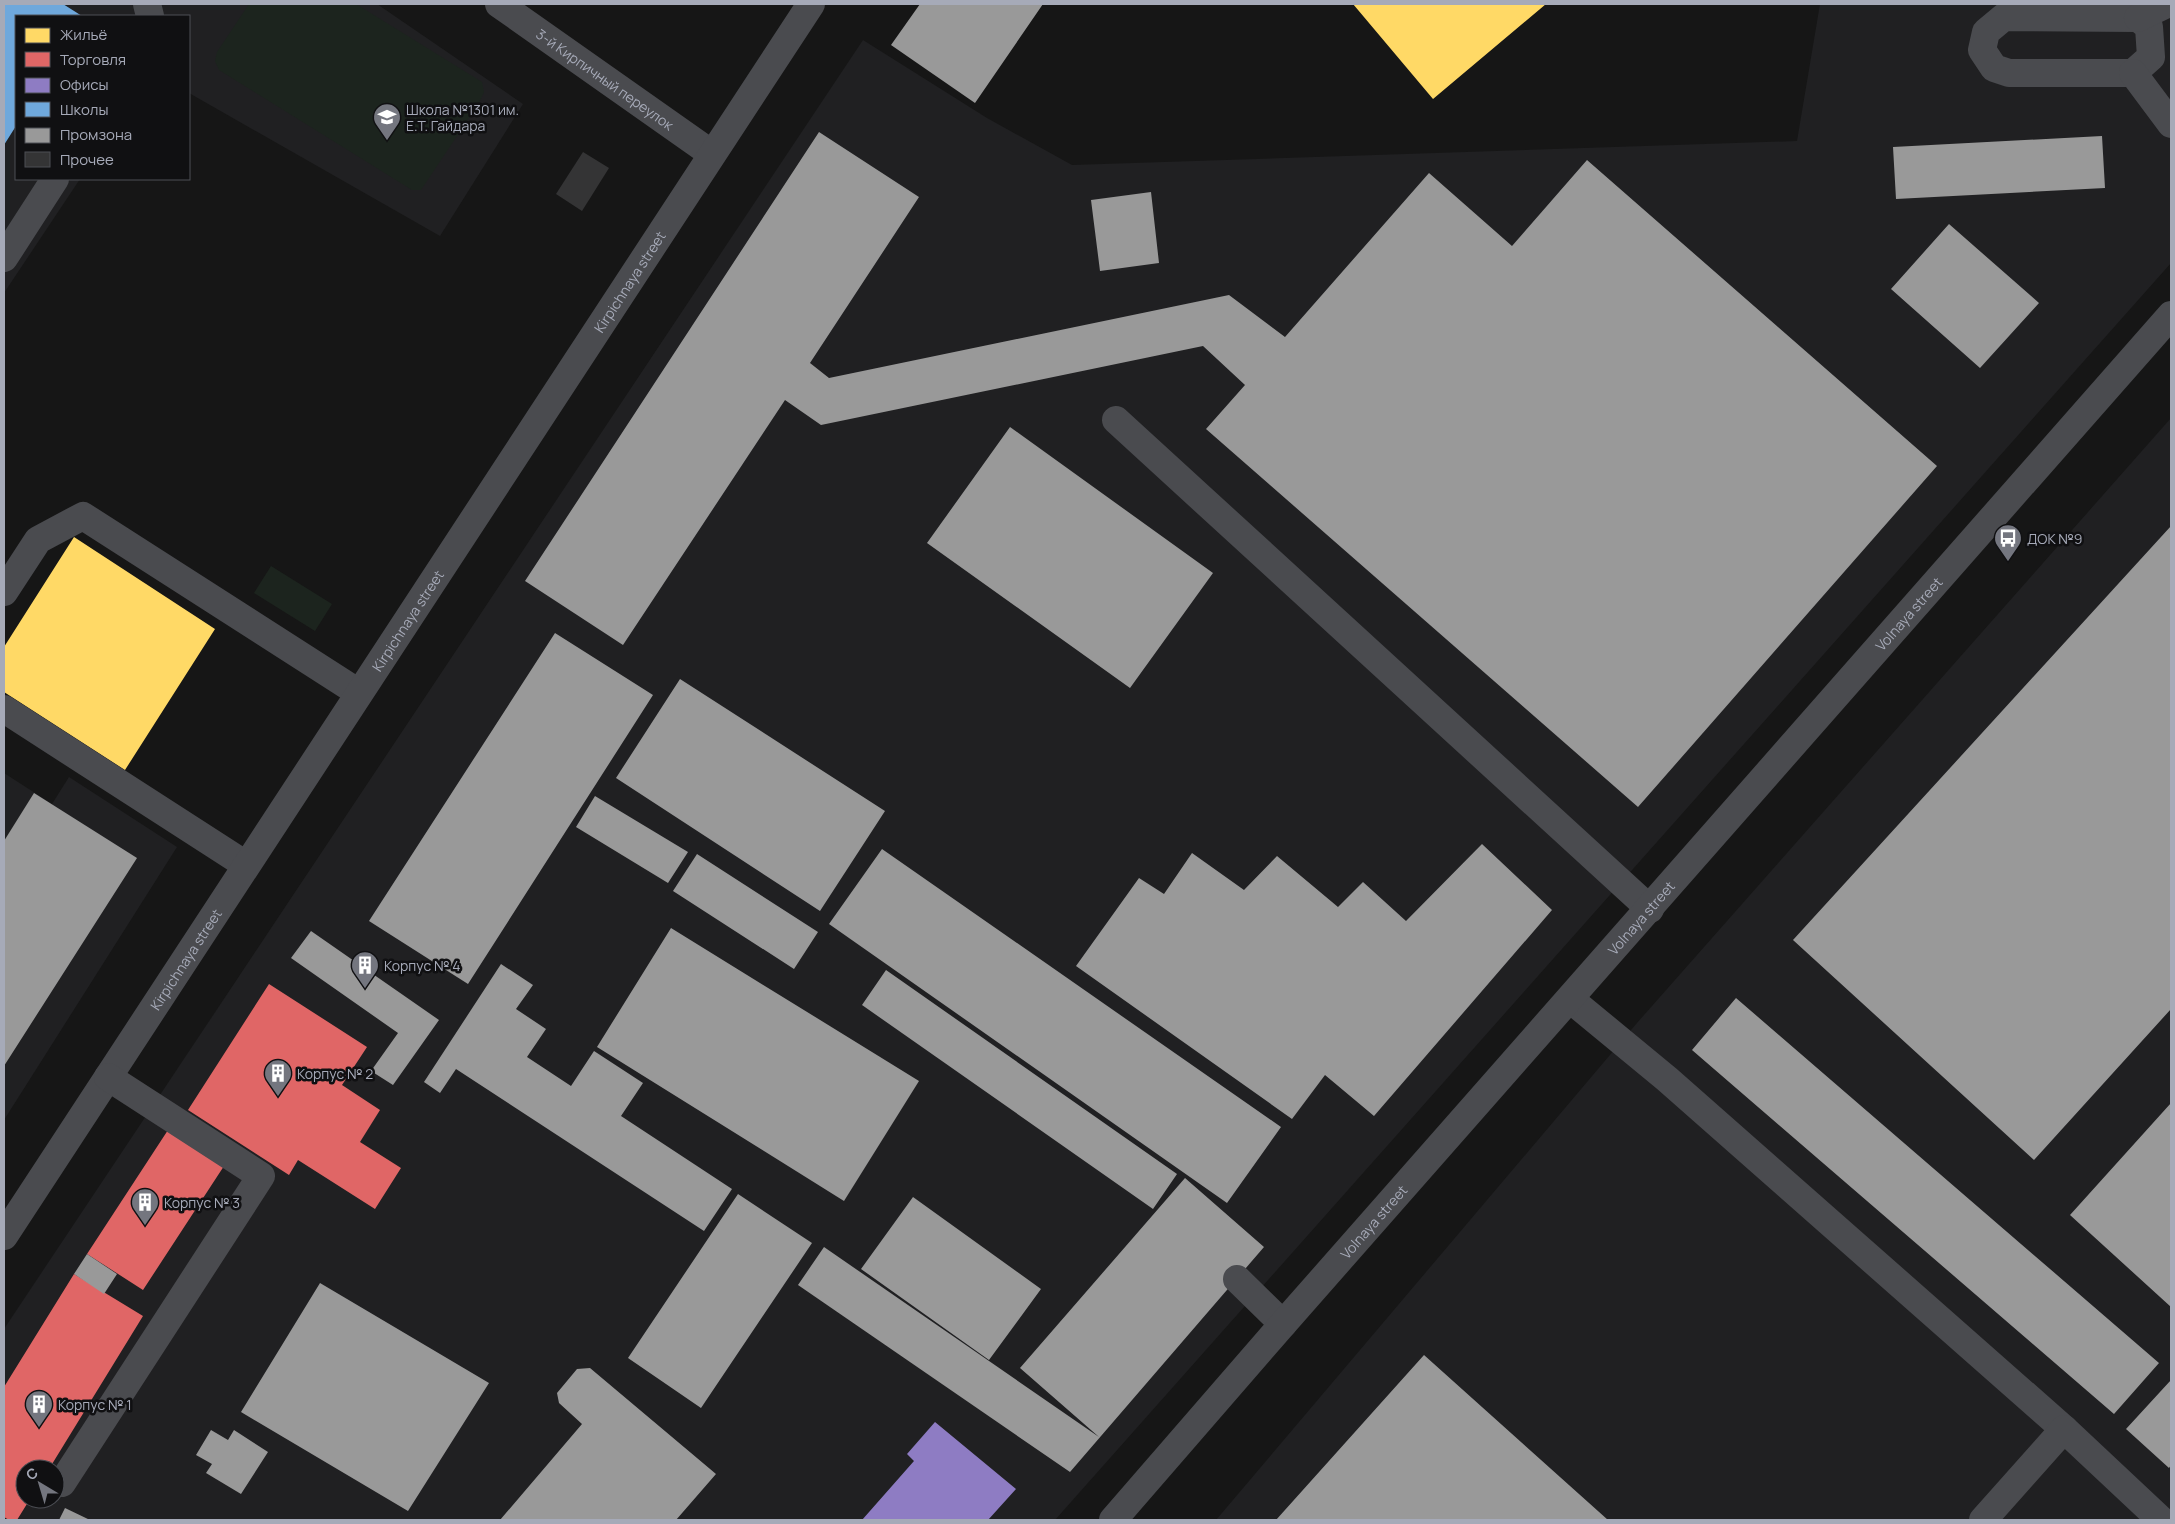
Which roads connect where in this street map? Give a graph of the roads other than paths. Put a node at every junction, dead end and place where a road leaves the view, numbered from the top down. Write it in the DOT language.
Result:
graph roads {
  1 [pos="499,4"];
  2 [pos="811,4"];
  3 [pos="2168,4"];
  4 [pos="2138,18"];
  5 [pos="2134,73"];
  6 [pos="2171,124"];
  7 [pos="712,154"];
  8 [pos="54,180"];
  9 [pos="4,258"];
  10 [pos="2171,315"];
  11 [pos="1116,420"];
  12 [pos="4,592"];
  13 [pos="359,693"];
  14 [pos="4,709"];
  15 [pos="246,865"];
  16 [pos="1650,908"];
  17 [pos="1570,999"];
  18 [pos="108,1077"];
  19 [pos="4,1236"];
  20 [pos="1237,1279"];
  21 [pos="1283,1324"];
  22 [pos="2064,1429"];
  23 [pos="65,1478"];
  24 [pos="1113,1520"];
  25 [pos="1983,1520"];
  26 [pos="2161,1520"];
  1 -- 7 [label="street, 3-й Кирпичный переулок"];
  2 -- 7 [label="street, Kirpichnaya street"];
  3 -- 4 [label="street"];
  4 -- 5 [label="street"];
  4 -- 5 [label="street"];
  5 -- 6 [label="street"];
  7 -- 13 [label="street, Kirpichnaya street"];
  8 -- 9 [label="street"];
  10 -- 16 [label="street, Volnaya street"];
  11 -- 16 [label="street"];
  12 -- 13 [label="street"];
  13 -- 15 [label="street, Kirpichnaya street"];
  14 -- 15 [label="street"];
  15 -- 18 [label="street, Kirpichnaya street"];
  16 -- 17 [label="street, Volnaya street"];
  17 -- 21 [label="street, Volnaya street"];
  17 -- 22 [label="street"];
  18 -- 19 [label="street, Kirpichnaya street"];
  18 -- 23 [label="street"];
  20 -- 21 [label="street"];
  21 -- 24 [label="street, Volnaya street"];
  22 -- 25 [label="street"];
  22 -- 26 [label="street"];
}
